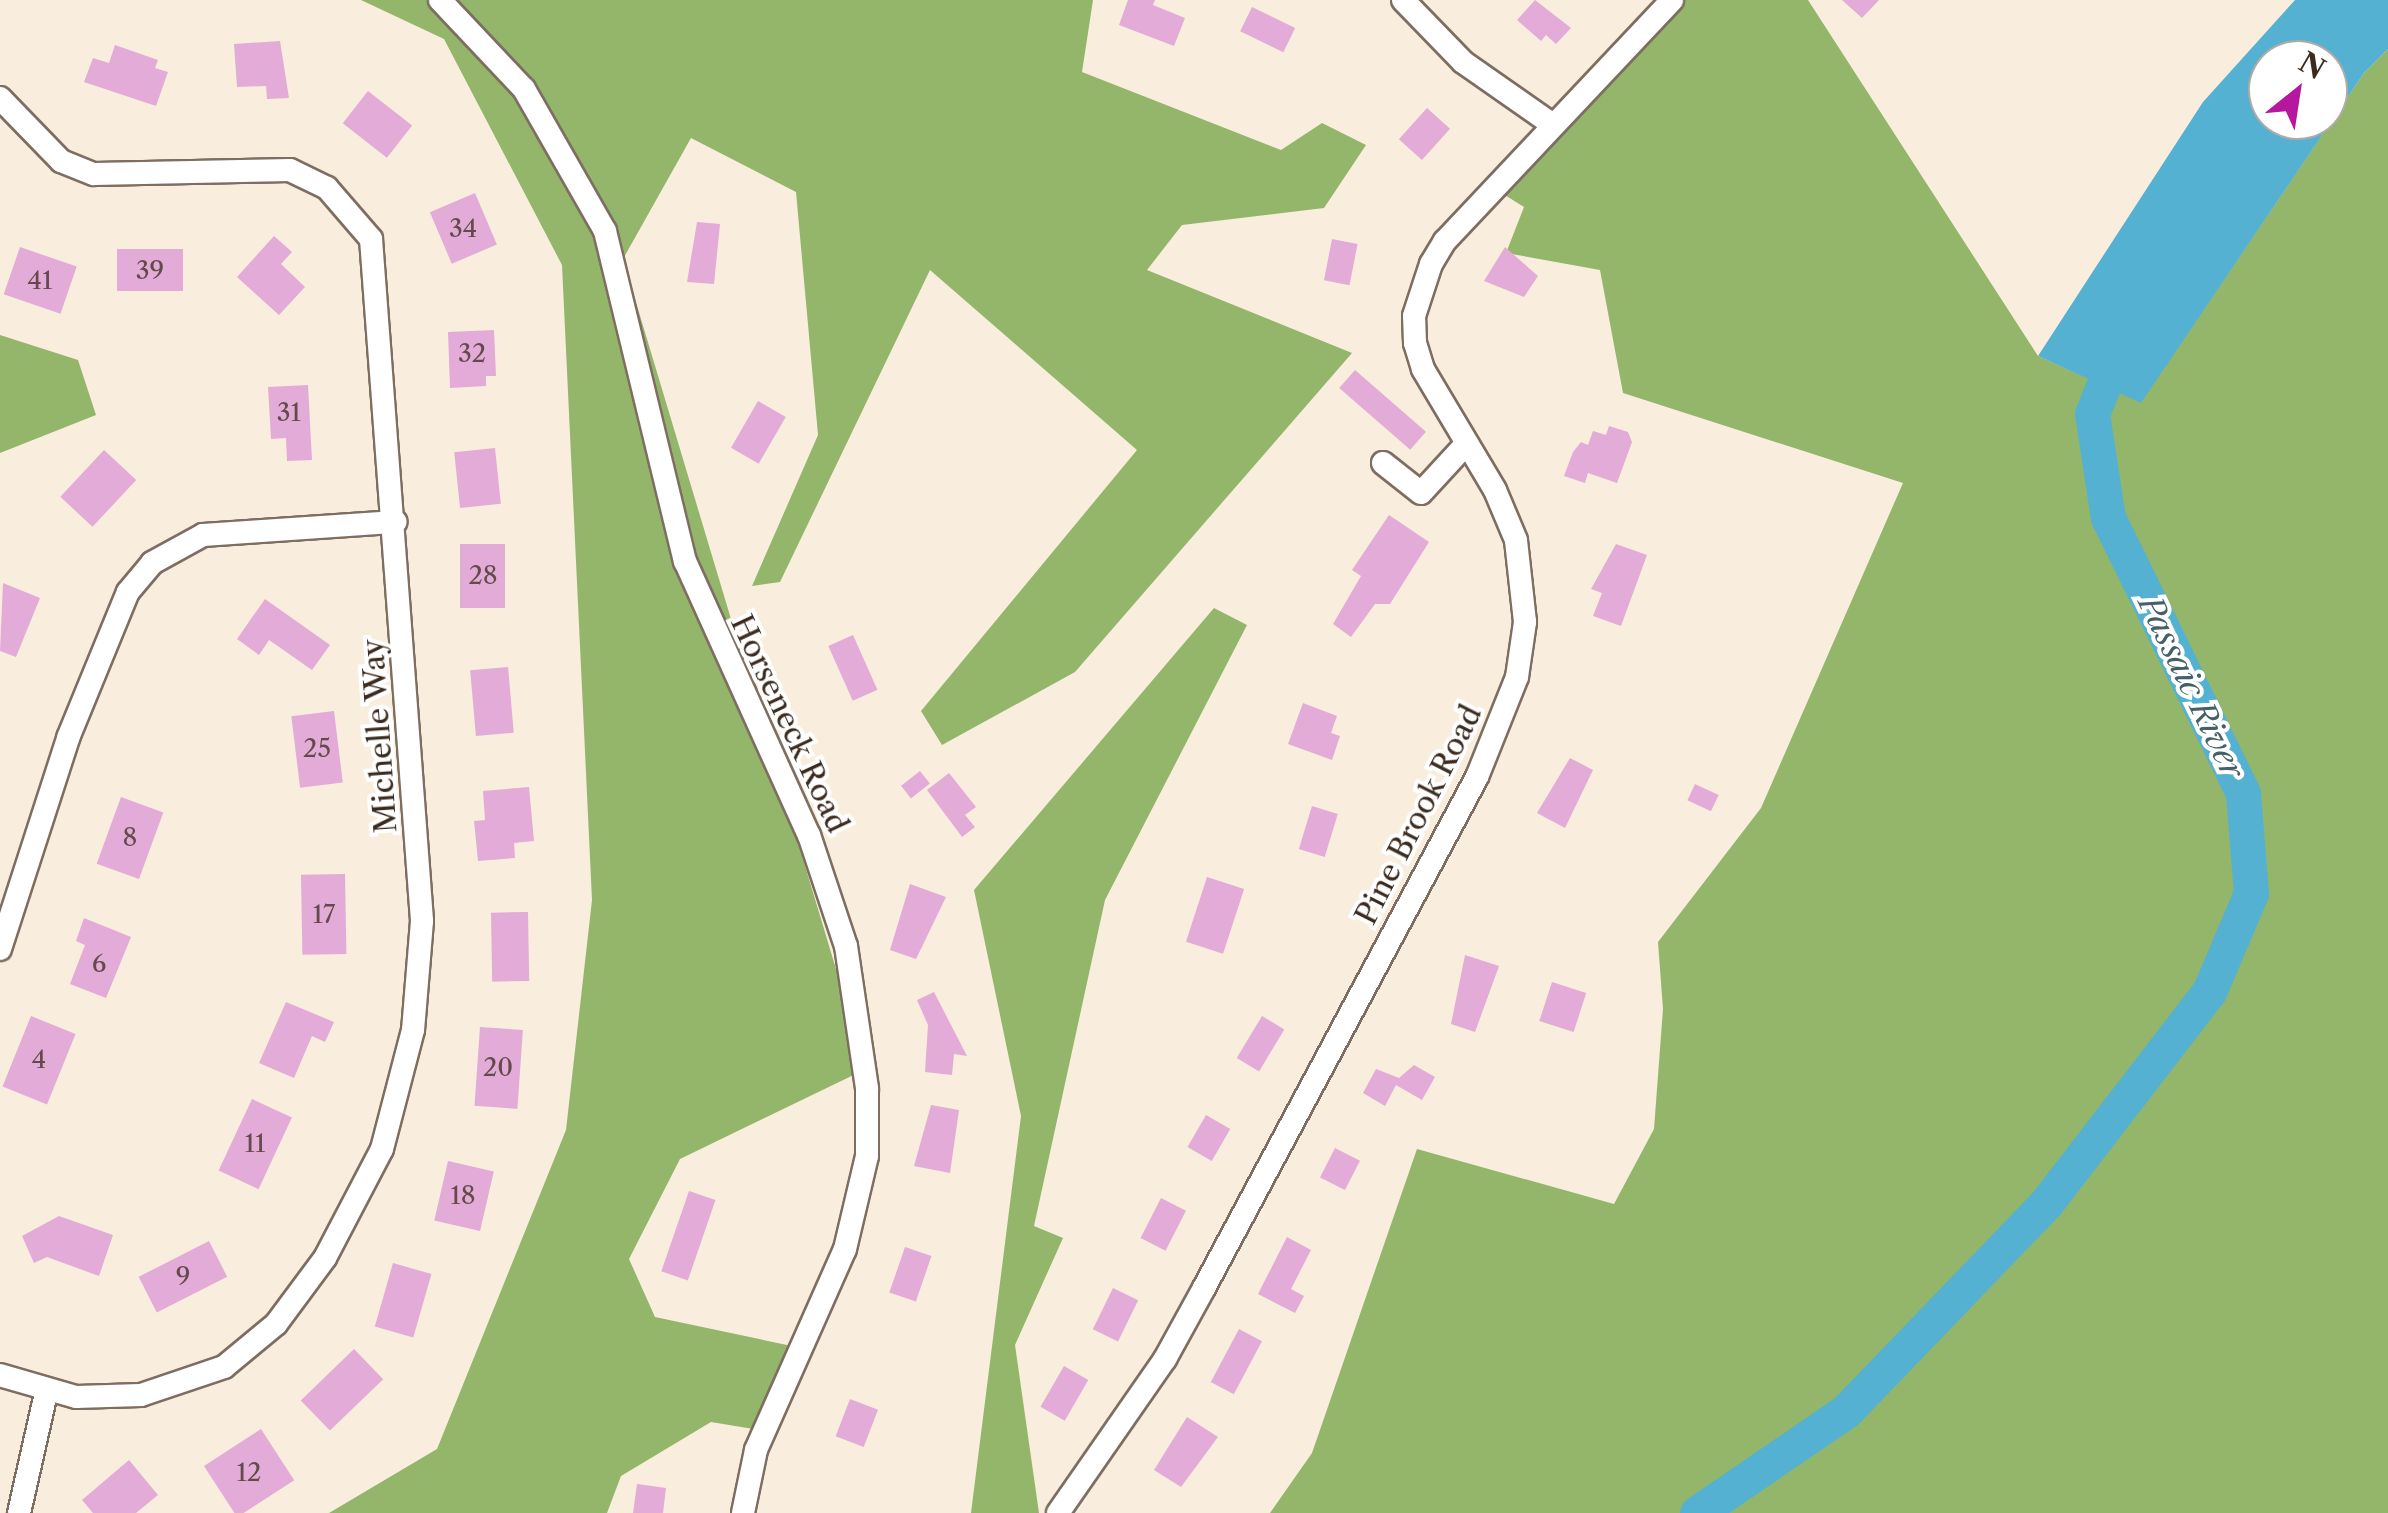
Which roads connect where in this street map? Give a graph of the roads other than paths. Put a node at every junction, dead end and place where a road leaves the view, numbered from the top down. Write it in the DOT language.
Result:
graph roads {
  1 [pos="440,0"];
  2 [pos="1403,0"];
  3 [pos="1672,0"];
  4 [pos="0,98"];
  5 [pos="1553,125"];
  6 [pos="1466,444"];
  7 [pos="1384,463"];
  8 [pos="396,522"];
  9 [pos="0,949"];
  10 [pos="0,1375"];
  11 [pos="47,1389"];
  12 [pos="19,1513"];
  13 [pos="743,1513"];
  14 [pos="1058,1513"];
  1 -- 13 [label="street, Horseneck Road"];
  2 -- 5 [label="street"];
  3 -- 5 [label="street, Pine Brook Road"];
  4 -- 8 [label="street, Michelle Way"];
  5 -- 6 [label="street, Pine Brook Road"];
  6 -- 7 [label="street"];
  6 -- 14 [label="street, Pine Brook Road"];
  8 -- 9 [label="street"];
  8 -- 11 [label="street, Michelle Way"];
  10 -- 11 [label="street, Michelle Way"];
  11 -- 12 [label="street"];
}
